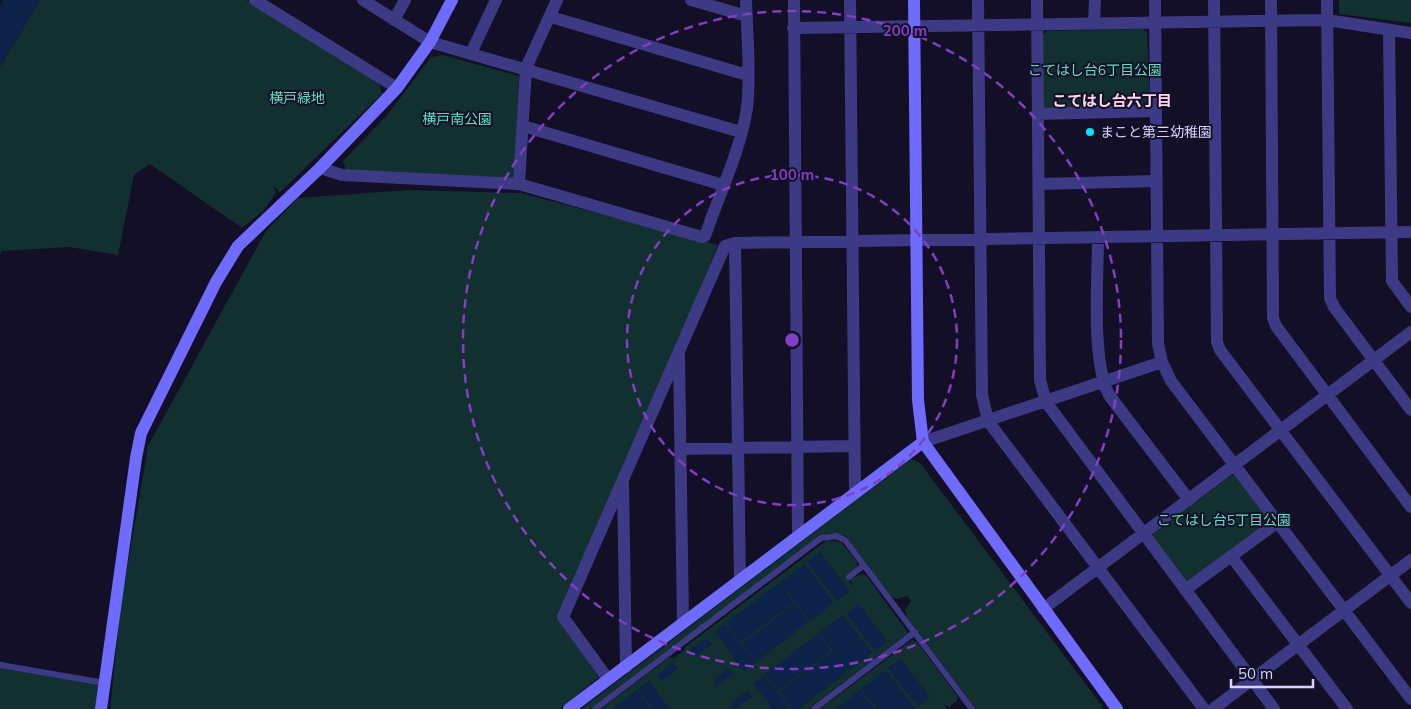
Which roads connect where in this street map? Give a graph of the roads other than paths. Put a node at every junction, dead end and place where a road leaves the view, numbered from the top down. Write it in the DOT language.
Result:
graph roads {
  1 [pos="255,0"];
  2 [pos="363,0"];
  3 [pos="405,0"];
  4 [pos="452,0"];
  5 [pos="496,0"];
  6 [pos="557,0"];
  7 [pos="691,0"];
  8 [pos="746,0"];
  9 [pos="794,0"];
  10 [pos="850,0"];
  11 [pos="914,0"];
  12 [pos="978,0"];
  13 [pos="1037,0"];
  14 [pos="1095,0"];
  15 [pos="1155,0"];
  16 [pos="1214,0"];
  17 [pos="1271,0"];
  18 [pos="1327,0"];
  19 [pos="746,16"];
  20 [pos="551,17"];
  21 [pos="394,20"];
  22 [pos="1327,20"];
  23 [pos="1270,21"];
  24 [pos="1154,22"];
  25 [pos="1213,22"];
  26 [pos="1094,23"];
  27 [pos="1036,24"];
  28 [pos="977,25"];
  29 [pos="849,26"];
  30 [pos="913,26"];
  31 [pos="793,28"];
  32 [pos="1389,30"];
  33 [pos="1411,33"];
  34 [pos="430,42"];
  35 [pos="471,53"];
  36 [pos="526,68"];
  37 [pos="747,75"];
  38 [pos="397,88"];
  39 [pos="1155,111"];
  40 [pos="1038,114"];
  41 [pos="523,126"];
  42 [pos="741,132"];
  43 [pos="320,168"];
  44 [pos="1156,181"];
  45 [pos="519,184"];
  46 [pos="1039,184"];
  47 [pos="723,185"];
  48 [pos="1392,232"];
  49 [pos="1411,232"];
  50 [pos="1330,234"];
  51 [pos="1215,235"];
  52 [pos="1272,235"];
  53 [pos="1156,236"];
  54 [pos="1040,238"];
  55 [pos="1098,238"];
  56 [pos="980,239"];
  57 [pos="916,240"];
  58 [pos="852,241"];
  59 [pos="795,242"];
  60 [pos="735,243"];
  61 [pos="1411,307"];
  62 [pos="1411,332"];
  63 [pos="679,352"];
  64 [pos="1374,360"];
  65 [pos="1162,362"];
  66 [pos="1103,382"];
  67 [pos="1327,396"];
  68 [pos="1046,402"];
  69 [pos="1411,410"];
  70 [pos="988,421"];
  71 [pos="1281,430"];
  72 [pos="923,442"];
  73 [pos="854,446"];
  74 [pos="798,447"];
  75 [pos="738,448"];
  76 [pos="680,450"];
  77 [pos="1235,464"];
  78 [pos="623,479"];
  79 [pos="855,493"];
  80 [pos="1188,500"];
  81 [pos="1411,507"];
  82 [pos="1278,522"];
  83 [pos="1143,534"];
  84 [pos="798,536"];
  85 [pos="1231,556"];
  86 [pos="1411,560"];
  87 [pos="864,565"];
  88 [pos="1097,568"];
  89 [pos="1390,575"];
  90 [pos="849,577"];
  91 [pos="740,579"];
  92 [pos="1185,590"];
  93 [pos="1411,603"];
  94 [pos="1042,609"];
  95 [pos="1345,610"];
  96 [pos="683,623"];
  97 [pos="915,632"];
  98 [pos="1298,645"];
  99 [pos="0,665"];
  100 [pos="626,667"];
  101 [pos="608,679"];
  102 [pos="1251,679"];
  103 [pos="105,683"];
  104 [pos="1411,699"];
  105 [pos="102,709"];
  106 [pos="569,709"];
  107 [pos="595,709"];
  108 [pos="814,709"];
  109 [pos="972,709"];
  110 [pos="1117,709"];
  111 [pos="1204,709"];
  112 [pos="1213,709"];
  113 [pos="1274,709"];
  114 [pos="1347,709"];
  1 -- 38 [label="street"];
  2 -- 21 [label="street"];
  3 -- 21 [label="street"];
  4 -- 34 [label="street"];
  5 -- 35 [label="street"];
  6 -- 20 [label="street"];
  7 -- 19 [label="street"];
  8 -- 19 [label="street"];
  9 -- 31 [label="street"];
  10 -- 29 [label="street"];
  11 -- 30 [label="street"];
  12 -- 28 [label="street"];
  13 -- 27 [label="street"];
  14 -- 26 [label="street"];
  15 -- 24 [label="street"];
  16 -- 25 [label="street"];
  17 -- 23 [label="street"];
  18 -- 22 [label="street"];
  19 -- 37 [label="street"];
  20 -- 36 [label="street"];
  20 -- 37 [label="street"];
  21 -- 34 [label="street"];
  22 -- 23 [label="street"];
  22 -- 32 [label="street"];
  22 -- 50 [label="street"];
  23 -- 25 [label="street"];
  23 -- 52 [label="street"];
  24 -- 25 [label="street"];
  24 -- 26 [label="street"];
  24 -- 39 [label="street"];
  25 -- 51 [label="street"];
  26 -- 27 [label="street"];
  27 -- 28 [label="street"];
  27 -- 40 [label="street"];
  28 -- 30 [label="street"];
  28 -- 56 [label="street"];
  29 -- 30 [label="street"];
  29 -- 31 [label="street"];
  29 -- 58 [label="street"];
  30 -- 57 [label="street"];
  31 -- 59 [label="street"];
  32 -- 33 [label="street"];
  32 -- 48 [label="street"];
  34 -- 35 [label="street"];
  34 -- 38 [label="street"];
  35 -- 36 [label="street"];
  36 -- 41 [label="street"];
  36 -- 42 [label="street"];
  37 -- 42 [label="street"];
  38 -- 43 [label="street"];
  39 -- 40 [label="street"];
  39 -- 44 [label="street"];
  40 -- 46 [label="street"];
  41 -- 45 [label="street"];
  41 -- 47 [label="street"];
  42 -- 47 [label="street"];
  43 -- 45 [label="street"];
  43 -- 103 [label="street"];
  44 -- 46 [label="street"];
  44 -- 53 [label="street"];
  45 -- 47 [label="street"];
  46 -- 54 [label="street"];
  48 -- 49 [label="street"];
  48 -- 50 [label="street"];
  48 -- 61 [label="street"];
  50 -- 52 [label="street"];
  50 -- 64 [label="street"];
  51 -- 52 [label="street"];
  51 -- 53 [label="street"];
  51 -- 71 [label="street"];
  52 -- 67 [label="street"];
  53 -- 55 [label="street"];
  53 -- 65 [label="street"];
  54 -- 55 [label="street"];
  54 -- 56 [label="street"];
  54 -- 68 [label="street"];
  55 -- 66 [label="street"];
  56 -- 57 [label="street"];
  56 -- 70 [label="street"];
  57 -- 58 [label="street"];
  57 -- 72 [label="street"];
  58 -- 59 [label="street"];
  58 -- 73 [label="street"];
  59 -- 60 [label="street"];
  59 -- 74 [label="street"];
  60 -- 63 [label="street"];
  60 -- 75 [label="street"];
  62 -- 64 [label="street"];
  63 -- 76 [label="street"];
  63 -- 78 [label="street"];
  64 -- 67 [label="street"];
  64 -- 69 [label="street"];
  65 -- 66 [label="street"];
  65 -- 77 [label="street"];
  66 -- 68 [label="street"];
  66 -- 80 [label="street"];
  67 -- 71 [label="street"];
  67 -- 81 [label="street"];
  68 -- 70 [label="street"];
  68 -- 83 [label="street"];
  70 -- 72 [label="street"];
  70 -- 88 [label="street"];
  71 -- 77 [label="street"];
  71 -- 89 [label="street"];
  72 -- 79 [label="street"];
  72 -- 94 [label="street"];
  73 -- 74 [label="street"];
  73 -- 79 [label="street"];
  74 -- 75 [label="street"];
  74 -- 84 [label="street"];
  75 -- 76 [label="street"];
  75 -- 91 [label="street"];
  76 -- 96 [label="street"];
  77 -- 80 [label="street"];
  77 -- 82 [label="street"];
  78 -- 100 [label="street"];
  78 -- 101 [label="street"];
  79 -- 84 [label="street"];
  80 -- 83 [label="street"];
  82 -- 85 [label="street"];
  82 -- 95 [label="street"];
  83 -- 88 [label="street"];
  83 -- 92 [label="street"];
  84 -- 91 [label="street"];
  85 -- 92 [label="street"];
  85 -- 98 [label="street"];
  86 -- 89 [label="street"];
  87 -- 90 [label="lane"];
  87 -- 97 [label="lane"];
  87 -- 107 [label="lane"];
  88 -- 94 [label="street"];
  88 -- 111 [label="street"];
  89 -- 93 [label="street"];
  89 -- 95 [label="street"];
  91 -- 96 [label="street"];
  92 -- 102 [label="street"];
  94 -- 110 [label="street"];
  95 -- 98 [label="street"];
  95 -- 104 [label="street"];
  96 -- 100 [label="street"];
  97 -- 108 [label="lane"];
  97 -- 109 [label="lane"];
  98 -- 102 [label="street"];
  98 -- 114 [label="street"];
  99 -- 103 [label="lane"];
  100 -- 101 [label="street"];
  101 -- 106 [label="street"];
  102 -- 112 [label="street"];
  102 -- 113 [label="street"];
  103 -- 105 [label="street"];
}
